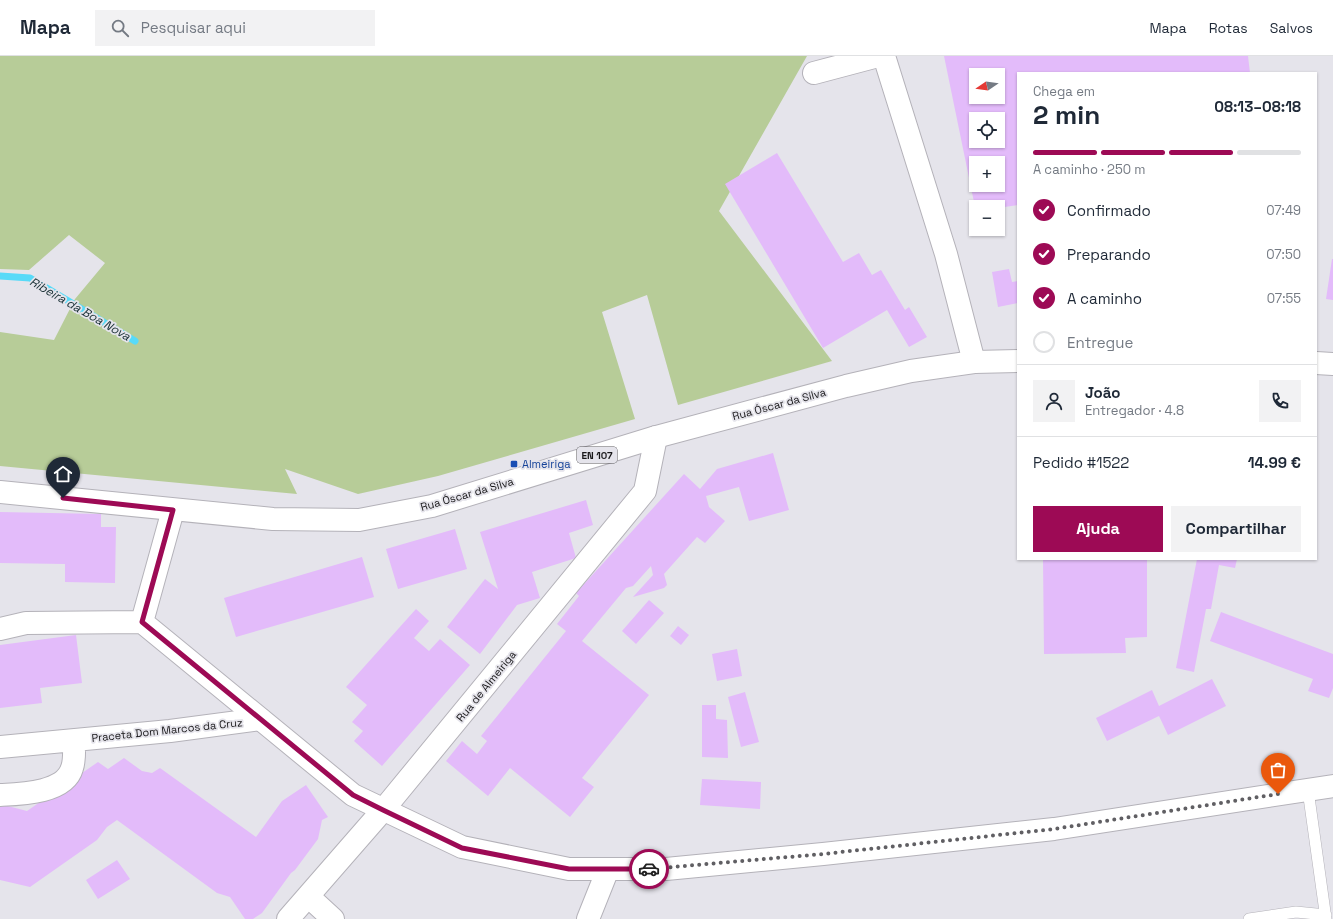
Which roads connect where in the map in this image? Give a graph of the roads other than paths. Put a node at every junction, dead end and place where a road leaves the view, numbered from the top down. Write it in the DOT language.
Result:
graph roads {
  1 [pos="878,56"];
  2 [pos="884,56"];
  3 [pos="814,73"];
  4 [pos="1017,361"];
  5 [pos="974,362"];
  6 [pos="1317,363"];
  7 [pos="1333,364"];
  8 [pos="656,437"];
  9 [pos="0,492"];
  10 [pos="173,510"];
  11 [pos="142,622"];
  12 [pos="0,630"];
  13 [pos="260,719"];
  14 [pos="74,740"];
  15 [pos="0,747"];
  16 [pos="1333,786"];
  17 [pos="1308,790"];
  18 [pos="0,795"];
  19 [pos="383,810"];
  20 [pos="608,869"];
  21 [pos="308,896"];
  22 [pos="1296,916"];
  23 [pos="1326,917"];
  24 [pos="288,919"];
  25 [pos="333,919"];
  26 [pos="588,919"];
  27 [pos="1249,919"];
  1 -- 3 [label="street"];
  2 -- 5 [label="street"];
  4 -- 5 [label="street, Rua Óscar da Silva / EN 107"];
  5 -- 8 [label="street, Rua Óscar da Silva / EN 107"];
  6 -- 7 [label="street"];
  8 -- 10 [label="street, Rua Óscar da Silva / EN 107"];
  8 -- 19 [label="street, Rua de Almeiriga"];
  9 -- 10 [label="street, Rua Óscar da Silva / EN 107"];
  10 -- 11 [label="street"];
  11 -- 12 [label="street"];
  11 -- 13 [label="street"];
  13 -- 14 [label="street, Praceta Dom Marcos da Cruz"];
  13 -- 19 [label="street"];
  14 -- 15 [label="street, Praceta Dom Marcos da Cruz"];
  14 -- 18 [label="street"];
  16 -- 17 [label="street"];
  17 -- 20 [label="street"];
  17 -- 23 [label="lane"];
  19 -- 20 [label="street"];
  19 -- 21 [label="street, Rua de Almeiriga"];
  20 -- 26 [label="street"];
  21 -- 24 [label="street, Rua de Almeiriga"];
  21 -- 25 [label="street"];
  22 -- 23 [label="lane"];
  22 -- 27 [label="lane"];
}
